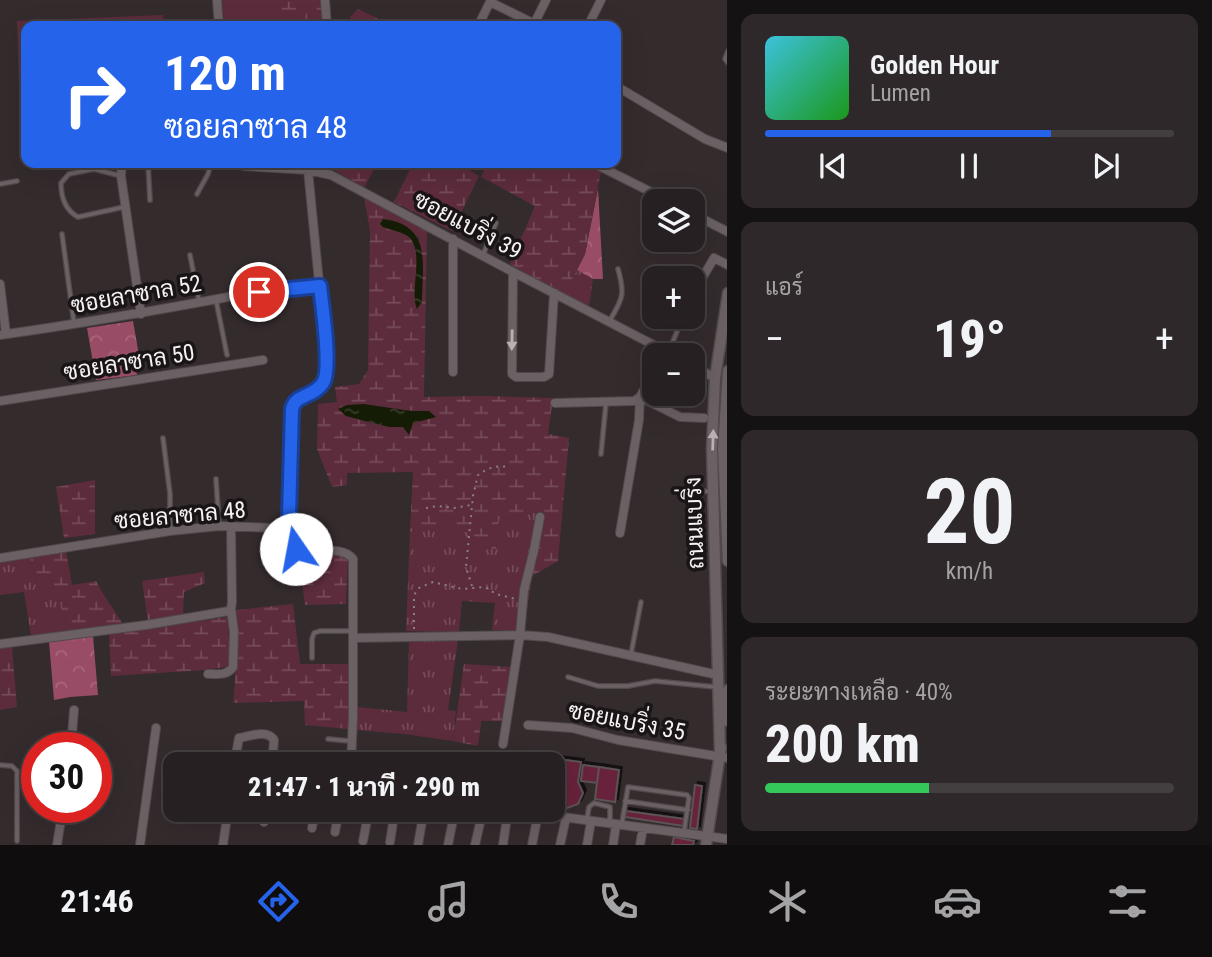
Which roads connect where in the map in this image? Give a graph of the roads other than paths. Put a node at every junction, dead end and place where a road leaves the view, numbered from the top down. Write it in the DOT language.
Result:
graph roads {
  1 [pos="217,0"];
  2 [pos="325,0"];
  3 [pos="546,0"];
  4 [pos="601,0"];
  5 [pos="490,1"];
  6 [pos="219,21"];
  7 [pos="327,21"];
  8 [pos="480,21"];
  9 [pos="528,21"];
  10 [pos="538,21"];
  11 [pos="590,21"];
  12 [pos="727,51"];
  13 [pos="727,63"];
  14 [pos="621,89"];
  15 [pos="727,148"];
  16 [pos="121,168"];
  17 [pos="148,168"];
  18 [pos="210,168"];
  19 [pos="276,168"];
  20 [pos="603,168"];
  21 [pos="308,170"];
  22 [pos="121,176"];
  23 [pos="17,181"];
  24 [pos="0,184"];
  25 [pos="645,189"];
  26 [pos="197,194"];
  27 [pos="150,200"];
  28 [pos="126,206"];
  29 [pos="705,220"];
  30 [pos="496,223"];
  31 [pos="727,232"];
  32 [pos="62,234"];
  33 [pos="453,239"];
  34 [pos="190,255"];
  35 [pos="483,255"];
  36 [pos="727,265"];
  37 [pos="618,269"];
  38 [pos="513,272"];
  39 [pos="705,273"];
  40 [pos="0,284"];
  41 [pos="320,286"];
  42 [pos="554,293"];
  43 [pos="727,293"];
  44 [pos="216,300"];
  45 [pos="199,303"];
  46 [pos="141,314"];
  47 [pos="609,322"];
  48 [pos="75,325"];
  49 [pos="3,335"];
  50 [pos="648,343"];
  51 [pos="226,355"];
  52 [pos="263,360"];
  53 [pos="705,371"];
  54 [pos="453,372"];
  55 [pos="724,378"];
  56 [pos="642,393"];
  57 [pos="640,397"];
  58 [pos="0,401"];
  59 [pos="606,402"];
  60 [pos="555,403"];
  61 [pos="704,418"];
  62 [pos="163,438"];
  63 [pos="601,454"];
  64 [pos="725,454"];
  65 [pos="216,479"];
  66 [pos="722,491"];
  67 [pos="689,511"];
  68 [pos="289,517"];
  69 [pos="540,517"];
  70 [pos="219,526"];
  71 [pos="231,527"];
  72 [pos="170,531"];
  73 [pos="620,533"];
  74 [pos="0,558"];
  75 [pos="727,561"];
  76 [pos="641,603"];
  77 [pos="231,609"];
  78 [pos="353,634"];
  79 [pos="520,635"];
  80 [pos="0,644"];
  81 [pos="631,656"];
  82 [pos="312,658"];
  83 [pos="208,674"];
  84 [pos="718,675"];
  85 [pos="568,677"];
  86 [pos="723,688"];
  87 [pos="74,710"];
  88 [pos="528,724"];
  89 [pos="156,728"];
  90 [pos="72,732"];
  91 [pos="328,739"];
  92 [pos="352,741"];
  93 [pos="503,744"];
  94 [pos="236,752"];
  95 [pos="273,752"];
  96 [pos="352,752"];
  97 [pos="722,756"];
  98 [pos="0,765"];
  99 [pos="625,801"];
  100 [pos="688,810"];
  101 [pos="566,818"];
  102 [pos="589,821"];
  103 [pos="226,822"];
  104 [pos="313,822"];
  105 [pos="337,822"];
  106 [pos="367,822"];
  107 [pos="393,822"];
  108 [pos="422,822"];
  109 [pos="453,822"];
  110 [pos="480,822"];
  111 [pos="507,822"];
  112 [pos="536,822"];
  113 [pos="60,823"];
  114 [pos="616,825"];
  115 [pos="312,828"];
  116 [pos="643,828"];
  117 [pos="335,832"];
  118 [pos="684,833"];
  119 [pos="727,839"];
  120 [pos="706,840"];
  121 [pos="17,841"];
  122 [pos="363,841"];
  123 [pos="390,842"];
  124 [pos="57,845"];
  125 [pos="140,845"];
  126 [pos="223,845"];
  127 [pos="418,845"];
  128 [pos="448,845"];
  129 [pos="475,845"];
  130 [pos="503,845"];
  131 [pos="532,845"];
  132 [pos="560,845"];
  133 [pos="587,845"];
  134 [pos="613,845"];
  135 [pos="640,845"];
  1 -- 6 [label="street"];
  2 -- 7 [label="street"];
  3 -- 10 [label="street"];
  4 -- 11 [label="street"];
  5 -- 8 [label="street"];
  5 -- 9 [label="street"];
  12 -- 13 [label="lane"];
  14 -- 15 [label="street"];
  16 -- 22 [label="street"];
  17 -- 27 [label="lane"];
  18 -- 26 [label="lane"];
  19 -- 21 [label="street, ซอยแบริ่ง 39"];
  20 -- 25 [label="street"];
  21 -- 33 [label="street, ซอยแบริ่ง 39"];
  21 -- 41 [label="street"];
  22 -- 28 [label="street"];
  22 -- 28 [label="lane"];
  23 -- 24 [label="lane"];
  28 -- 46 [label="street"];
  29 -- 31 [label="street"];
  30 -- 35 [label="lane"];
  32 -- 48 [label="lane"];
  33 -- 35 [label="street, ซอยแบริ่ง 39"];
  33 -- 54 [label="street"];
  34 -- 45 [label="lane"];
  35 -- 38 [label="street, ซอยแบริ่ง 39"];
  36 -- 39 [label="street"];
  37 -- 47 [label="lane"];
  38 -- 42 [label="street, ซอยแบริ่ง 39"];
  38 -- 42 [label="street, one-way"];
  40 -- 49 [label="street"];
  41 -- 44 [label="street, ซอยลาซาล 52"];
  41 -- 68 [label="street"];
  42 -- 47 [label="street, ซอยแบริ่ง 39"];
  43 -- 55 [label="main road, ถนนแบริ่ง"];
  44 -- 45 [label="street, ซอยลาซาล 52"];
  44 -- 51 [label="lane"];
  45 -- 46 [label="street, ซอยลาซาล 52"];
  46 -- 48 [label="street, ซอยลาซาล 52"];
  47 -- 50 [label="street, ซอยแบริ่ง 39"];
  48 -- 49 [label="street, ซอยลาซาล 52"];
  52 -- 58 [label="street, ซอยลาซาล 50"];
  53 -- 55 [label="street"];
  55 -- 64 [label="main road, ถนนแบริ่ง"];
  66 -- 55 [label="main road, ถนนแบริ่ง, one-way"];
  56 -- 57 [label="street"];
  57 -- 59 [label="street"];
  57 -- 61 [label="street"];
  57 -- 73 [label="street"];
  59 -- 60 [label="street"];
  59 -- 63 [label="lane"];
  62 -- 72 [label="lane"];
  64 -- 66 [label="main road, ถนนแบริ่ง"];
  65 -- 70 [label="lane"];
  66 -- 67 [label="lane"];
  66 -- 75 [label="main road, ถนนแบริ่ง"];
  66 -- 84 [label="main road, ถนนแบริ่ง"];
  68 -- 71 [label="street, ซอยลาซาล 48"];
  68 -- 78 [label="street"];
  69 -- 79 [label="street"];
  70 -- 71 [label="street, ซอยลาซาล 48"];
  70 -- 72 [label="street, ซอยลาซาล 48"];
  71 -- 77 [label="street"];
  72 -- 74 [label="street, ซอยลาซาล 48"];
  76 -- 81 [label="lane"];
  77 -- 80 [label="street"];
  77 -- 83 [label="street"];
  78 -- 79 [label="street"];
  78 -- 82 [label="lane"];
  78 -- 92 [label="street"];
  79 -- 81 [label="street"];
  79 -- 93 [label="street"];
  81 -- 84 [label="street"];
  84 -- 86 [label="main road, ถนนแบริ่ง"];
  85 -- 86 [label="lane"];
  86 -- 97 [label="main road, ถนนแบริ่ง"];
  87 -- 90 [label="street"];
  88 -- 97 [label="street, ซอยแบริ่ง 35"];
  89 -- 125 [label="street"];
  91 -- 92 [label="lane"];
  92 -- 96 [label="street"];
  94 -- 95 [label="street"];
  97 -- 120 [label="main road, ถนนแบริ่ง"];
  98 -- 121 [label="lane"];
  99 -- 100 [label="lane"];
  99 -- 100 [label="lane"];
  99 -- 114 [label="lane"];
  100 -- 118 [label="lane"];
  101 -- 102 [label="street"];
  101 -- 132 [label="street"];
  102 -- 114 [label="street"];
  102 -- 114 [label="lane"];
  102 -- 133 [label="street"];
  103 -- 126 [label="street"];
  104 -- 115 [label="street"];
  105 -- 117 [label="street"];
  106 -- 122 [label="street"];
  107 -- 123 [label="street"];
  108 -- 127 [label="street"];
  109 -- 128 [label="street"];
  110 -- 129 [label="street"];
  111 -- 130 [label="street"];
  112 -- 131 [label="street"];
  113 -- 124 [label="street"];
  114 -- 116 [label="street"];
  114 -- 134 [label="street"];
  116 -- 118 [label="street"];
  116 -- 135 [label="street"];
  118 -- 120 [label="street"];
  119 -- 120 [label="street"];
}
